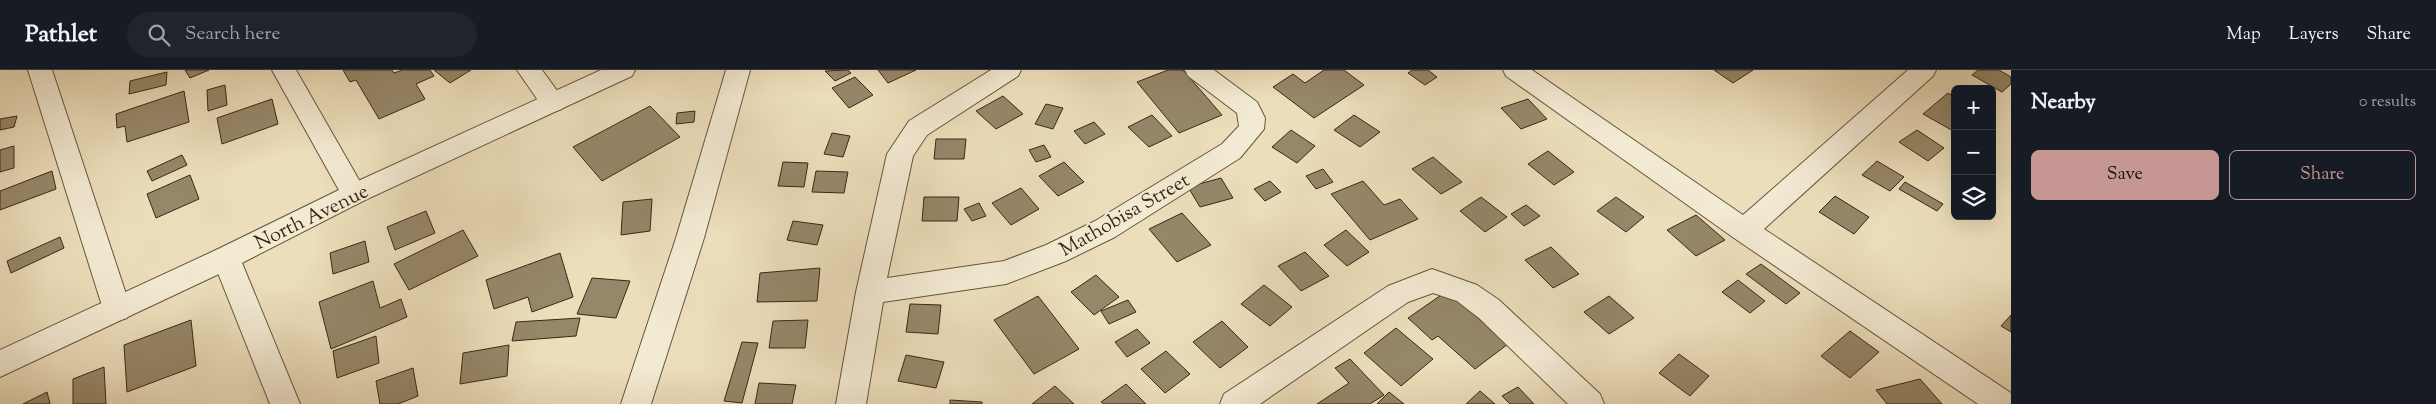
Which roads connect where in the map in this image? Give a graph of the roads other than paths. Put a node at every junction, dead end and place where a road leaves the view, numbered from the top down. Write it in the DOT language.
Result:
graph roads {
  1 [pos="40,70"];
  2 [pos="284,70"];
  3 [pos="529,70"];
  4 [pos="623,70"];
  5 [pos="738,70"];
  6 [pos="1009,70"];
  7 [pos="1197,70"];
  8 [pos="1515,70"];
  9 [pos="1924,70"];
  10 [pos="553,103"];
  11 [pos="354,194"];
  12 [pos="1744,230"];
  13 [pos="226,258"];
  14 [pos="870,292"];
  15 [pos="117,309"];
  16 [pos="0,364"];
  17 [pos="285,404"];
  18 [pos="636,404"];
  19 [pos="850,404"];
  20 [pos="1235,404"];
  21 [pos="1589,404"];
  22 [pos="2003,404"];
  1 -- 15 [label="street"];
  2 -- 11 [label="street"];
  3 -- 10 [label="street"];
  4 -- 10 [label="street, North Avenue"];
  5 -- 18 [label="street"];
  6 -- 14 [label="street"];
  7 -- 14 [label="street, Mathobisa Street"];
  8 -- 12 [label="street"];
  9 -- 12 [label="street"];
  10 -- 11 [label="street, North Avenue"];
  11 -- 13 [label="street, North Avenue"];
  12 -- 22 [label="street"];
  13 -- 15 [label="street, North Avenue"];
  13 -- 17 [label="street"];
  14 -- 19 [label="street"];
  15 -- 16 [label="street, North Avenue"];
  20 -- 21 [label="street"];
}
